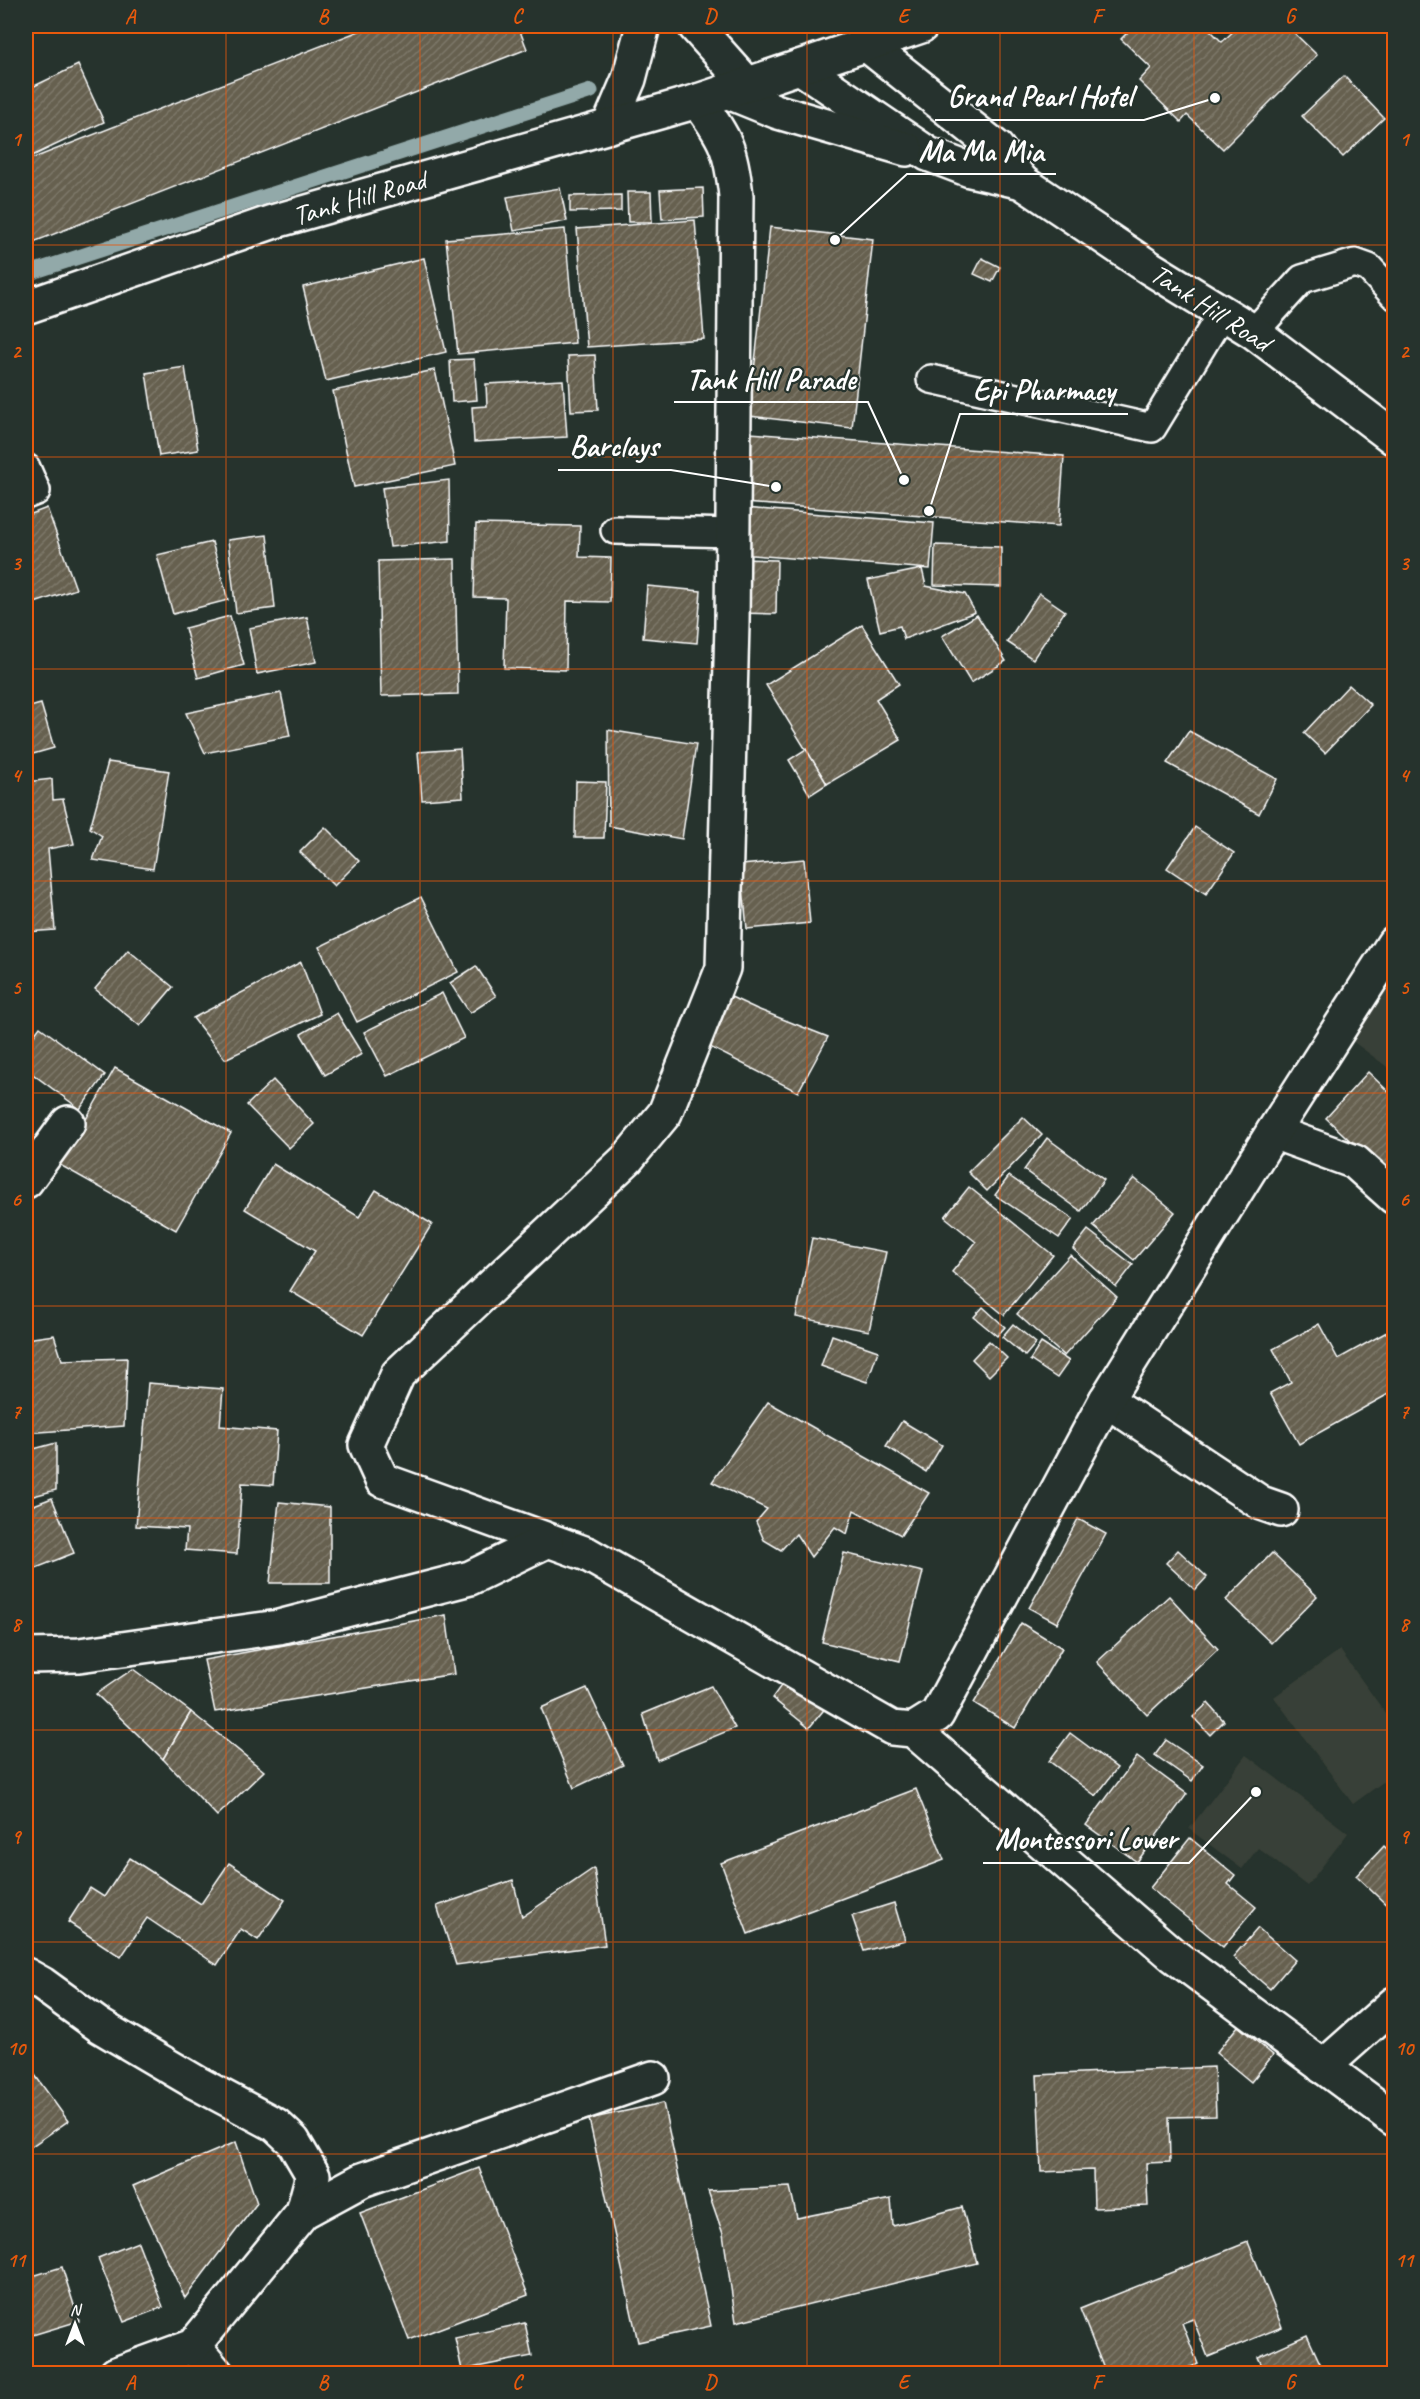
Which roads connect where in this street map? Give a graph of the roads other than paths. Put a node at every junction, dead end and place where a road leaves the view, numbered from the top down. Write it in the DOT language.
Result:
graph roads {
  1 [pos="643,26"];
  2 [pos="695,26"];
  3 [pos="921,26"];
  4 [pos="866,44"];
  5 [pos="800,67"];
  6 [pos="723,92"];
  7 [pos="609,126"];
  8 [pos="928,154"];
  9 [pos="1022,182"];
  10 [pos="1395,295"];
  11 [pos="26,307"];
  12 [pos="1222,313"];
  13 [pos="1254,332"];
  14 [pos="931,379"];
  15 [pos="1395,438"];
  16 [pos="26,468"];
  17 [pos="26,495"];
  18 [pos="615,530"];
  19 [pos="733,533"];
  20 [pos="1395,943"];
  21 [pos="68,1123"];
  22 [pos="1273,1132"];
  23 [pos="26,1181"];
  24 [pos="1395,1197"];
  25 [pos="1106,1400"];
  26 [pos="1281,1510"];
  27 [pos="546,1541"];
  28 [pos="27,1656"];
  29 [pos="913,1730"];
  30 [pos="26,1975"];
  31 [pos="1395,2004"];
  32 [pos="1323,2067"];
  33 [pos="653,2078"];
  34 [pos="1395,2119"];
  35 [pos="303,2212"];
  36 [pos="172,2358"];
  37 [pos="116,2373"];
  38 [pos="217,2373"];
  1 -- 7 [label="street"];
  2 -- 6 [label="street"];
  3 -- 4 [label="street, Tank Hill Road"];
  4 -- 5 [label="street, Tank Hill Road"];
  4 -- 9 [label="street, Tank Hill Road"];
  5 -- 6 [label="street, Tank Hill Road"];
  5 -- 8 [label="street, Tank Hill Road"];
  6 -- 7 [label="street, Tank Hill Road"];
  6 -- 8 [label="street"];
  6 -- 19 [label="street"];
  7 -- 11 [label="street, Tank Hill Road"];
  8 -- 9 [label="street, Tank Hill Road"];
  9 -- 12 [label="street, Tank Hill Road"];
  10 -- 13 [label="lane"];
  12 -- 13 [label="street, Tank Hill Road"];
  12 -- 14 [label="lane"];
  13 -- 15 [label="street, Tank Hill Road"];
  16 -- 17 [label="lane"];
  18 -- 19 [label="lane"];
  19 -- 27 [label="street"];
  20 -- 22 [label="street"];
  21 -- 23 [label="street"];
  22 -- 24 [label="street"];
  22 -- 25 [label="street"];
  25 -- 26 [label="street"];
  25 -- 29 [label="street"];
  27 -- 28 [label="street"];
  27 -- 29 [label="street"];
  29 -- 32 [label="street"];
  30 -- 35 [label="street"];
  31 -- 32 [label="street"];
  32 -- 34 [label="street"];
  33 -- 35 [label="street"];
  35 -- 36 [label="street"];
  36 -- 37 [label="street"];
  36 -- 38 [label="street"];
}
